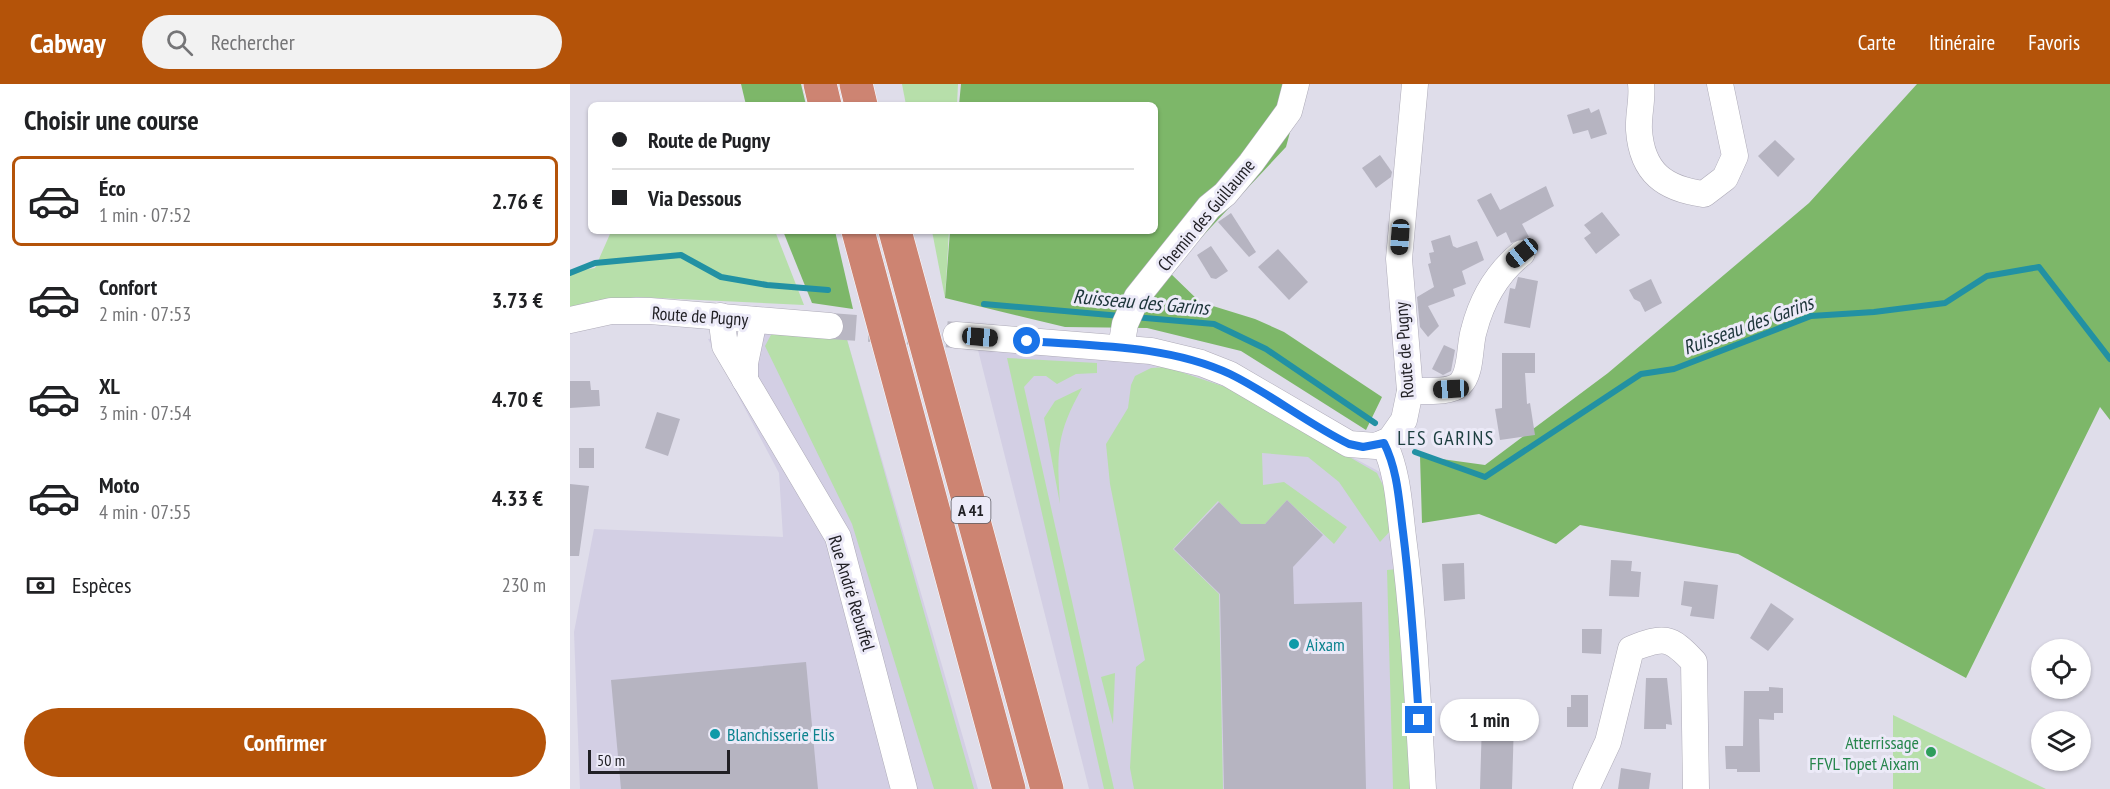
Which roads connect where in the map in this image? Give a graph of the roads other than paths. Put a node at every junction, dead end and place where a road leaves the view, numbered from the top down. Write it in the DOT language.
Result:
graph roads {
  1 [pos="820,84"];
  2 [pos="856,84"];
  3 [pos="1296,84"];
  4 [pos="1415,84"];
  5 [pos="1641,84"];
  6 [pos="1720,84"];
  7 [pos="824,102"];
  8 [pos="860,102"];
  9 [pos="859,234"];
  10 [pos="896,234"];
  11 [pos="1522,253"];
  12 [pos="721,316"];
  13 [pos="570,320"];
  14 [pos="754,320"];
  15 [pos="831,326"];
  16 [pos="1126,326"];
  17 [pos="956,335"];
  18 [pos="745,380"];
  19 [pos="1410,391"];
  20 [pos="1384,443"];
  21 [pos="904,789"];
  22 [pos="1009,789"];
  23 [pos="1047,789"];
  24 [pos="1423,789"];
  25 [pos="1586,789"];
  26 [pos="1696,789"];
  1 -- 7 [label="highway"];
  2 -- 8 [label="highway"];
  3 -- 16 [label="street, Chemin des Guillaume"];
  4 -- 19 [label="street, Route de Pugny"];
  5 -- 6 [label="street"];
  9 -- 22 [label="highway, A 41"];
  10 -- 23 [label="highway, A 41"];
  11 -- 19 [label="street"];
  12 -- 13 [label="street, Route de Pugny"];
  12 -- 14 [label="street, Route de Pugny"];
  12 -- 18 [label="street, Rue André Rebuffel"];
  14 -- 15 [label="street, Route de Pugny"];
  14 -- 18 [label="street"];
  16 -- 17 [label="street"];
  16 -- 20 [label="street"];
  18 -- 21 [label="street, Rue André Rebuffel"];
  19 -- 20 [label="street, Route de Pugny"];
  20 -- 24 [label="street"];
  25 -- 26 [label="street"];
}
